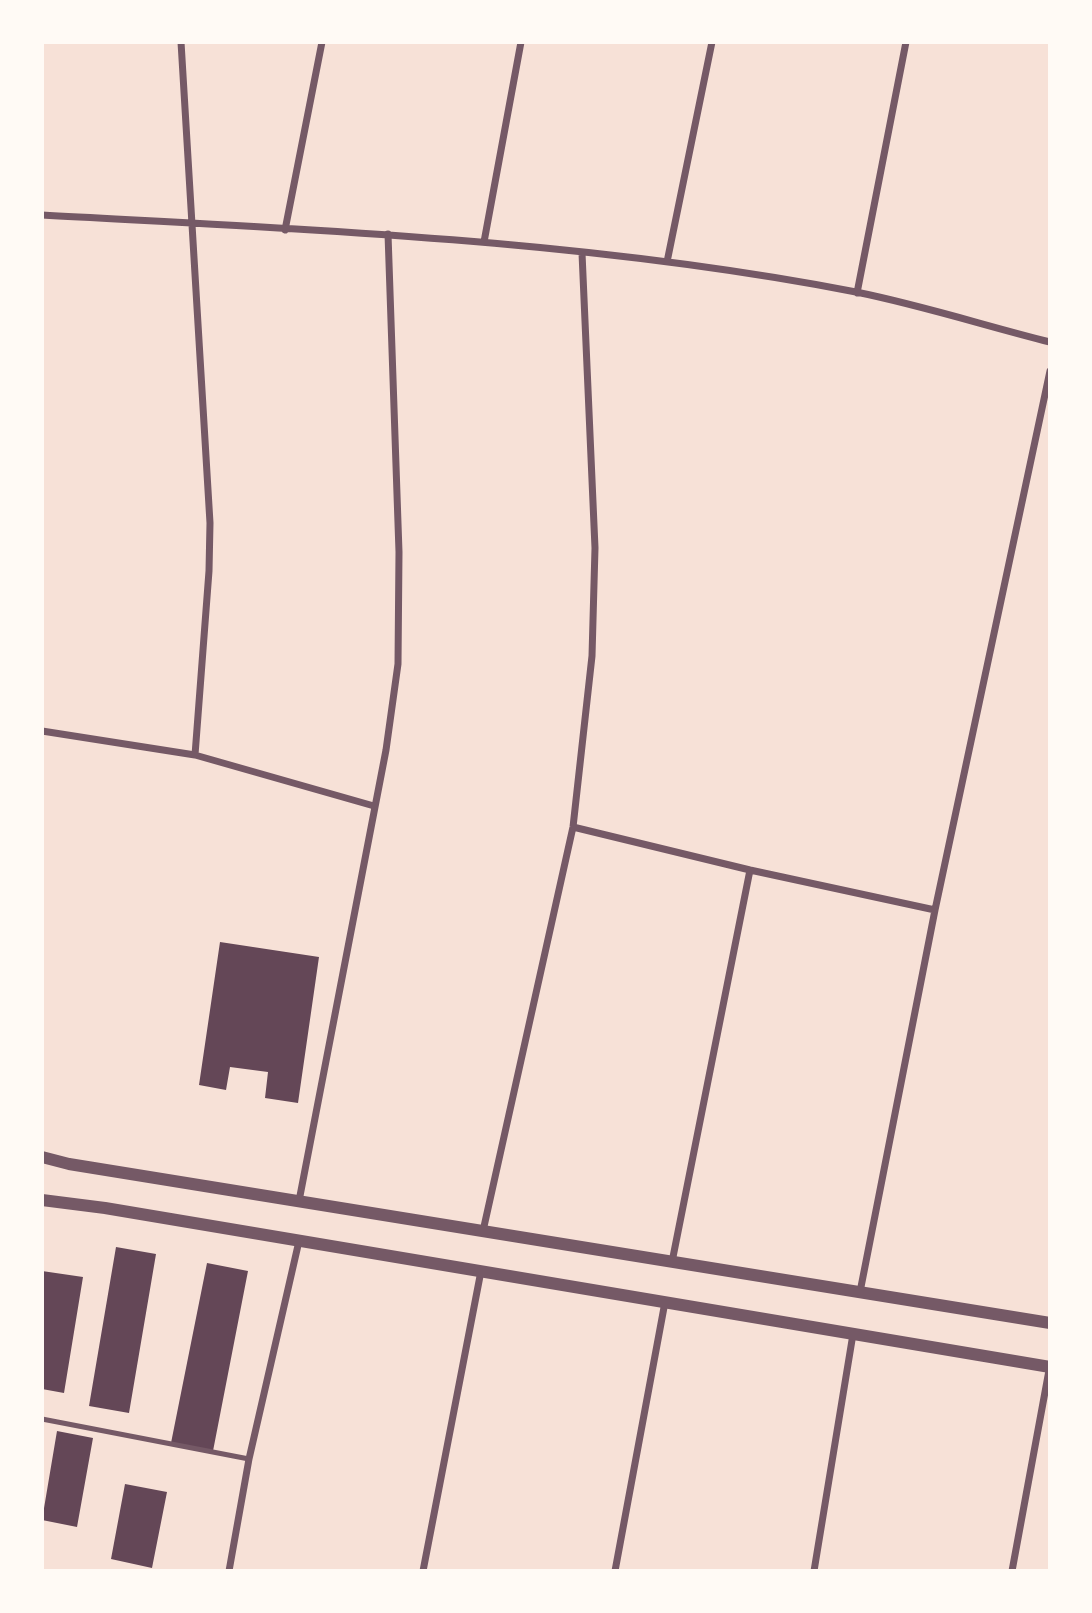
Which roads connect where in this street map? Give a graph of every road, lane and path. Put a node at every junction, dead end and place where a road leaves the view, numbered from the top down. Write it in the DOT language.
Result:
graph roads {
  1 [pos="181,42"];
  2 [pos="322,42"];
  3 [pos="520,42"];
  4 [pos="712,42"];
  5 [pos="906,42"];
  6 [pos="42,215"];
  7 [pos="192,223"];
  8 [pos="285,230"];
  9 [pos="388,234"];
  10 [pos="485,242"];
  11 [pos="582,253"];
  12 [pos="667,262"];
  13 [pos="857,292"];
  14 [pos="1050,342"];
  15 [pos="1050,371"];
  16 [pos="42,731"];
  17 [pos="195,755"];
  18 [pos="374,806"];
  19 [pos="573,827"];
  20 [pos="750,870"];
  21 [pos="934,910"];
  22 [pos="42,1157"];
  23 [pos="42,1200"];
  24 [pos="299,1201"];
  25 [pos="483,1231"];
  26 [pos="299,1241"];
  27 [pos="672,1262"];
  28 [pos="481,1271"];
  29 [pos="860,1292"];
  30 [pos="665,1302"];
  31 [pos="1050,1323"];
  32 [pos="853,1334"];
  33 [pos="1050,1366"];
  34 [pos="42,1419"];
  35 [pos="249,1460"];
  36 [pos="229,1571"];
  37 [pos="423,1571"];
  38 [pos="615,1571"];
  39 [pos="814,1571"];
  40 [pos="1012,1571"];
  1 -- 7 [label="street"];
  2 -- 8 [label="street"];
  3 -- 10 [label="street"];
  4 -- 12 [label="street"];
  5 -- 13 [label="street"];
  6 -- 7 [label="street"];
  7 -- 8 [label="street"];
  7 -- 17 [label="street"];
  8 -- 9 [label="street"];
  9 -- 10 [label="street"];
  9 -- 18 [label="street"];
  10 -- 11 [label="street"];
  11 -- 12 [label="street"];
  11 -- 19 [label="street"];
  12 -- 13 [label="street"];
  13 -- 14 [label="street"];
  15 -- 21 [label="street"];
  16 -- 17 [label="street"];
  17 -- 18 [label="street"];
  18 -- 24 [label="street"];
  19 -- 20 [label="street"];
  19 -- 25 [label="street"];
  20 -- 21 [label="street"];
  20 -- 27 [label="street"];
  21 -- 29 [label="street"];
  22 -- 24 [label="street"];
  23 -- 26 [label="street"];
  24 -- 25 [label="street"];
  25 -- 27 [label="street"];
  26 -- 28 [label="street"];
  26 -- 35 [label="street"];
  27 -- 29 [label="street"];
  28 -- 30 [label="street"];
  28 -- 37 [label="street"];
  29 -- 31 [label="street"];
  30 -- 32 [label="street"];
  30 -- 38 [label="street"];
  32 -- 33 [label="street"];
  32 -- 39 [label="street"];
  33 -- 40 [label="street"];
  34 -- 35 [label="lane"];
  35 -- 36 [label="street"];
}
